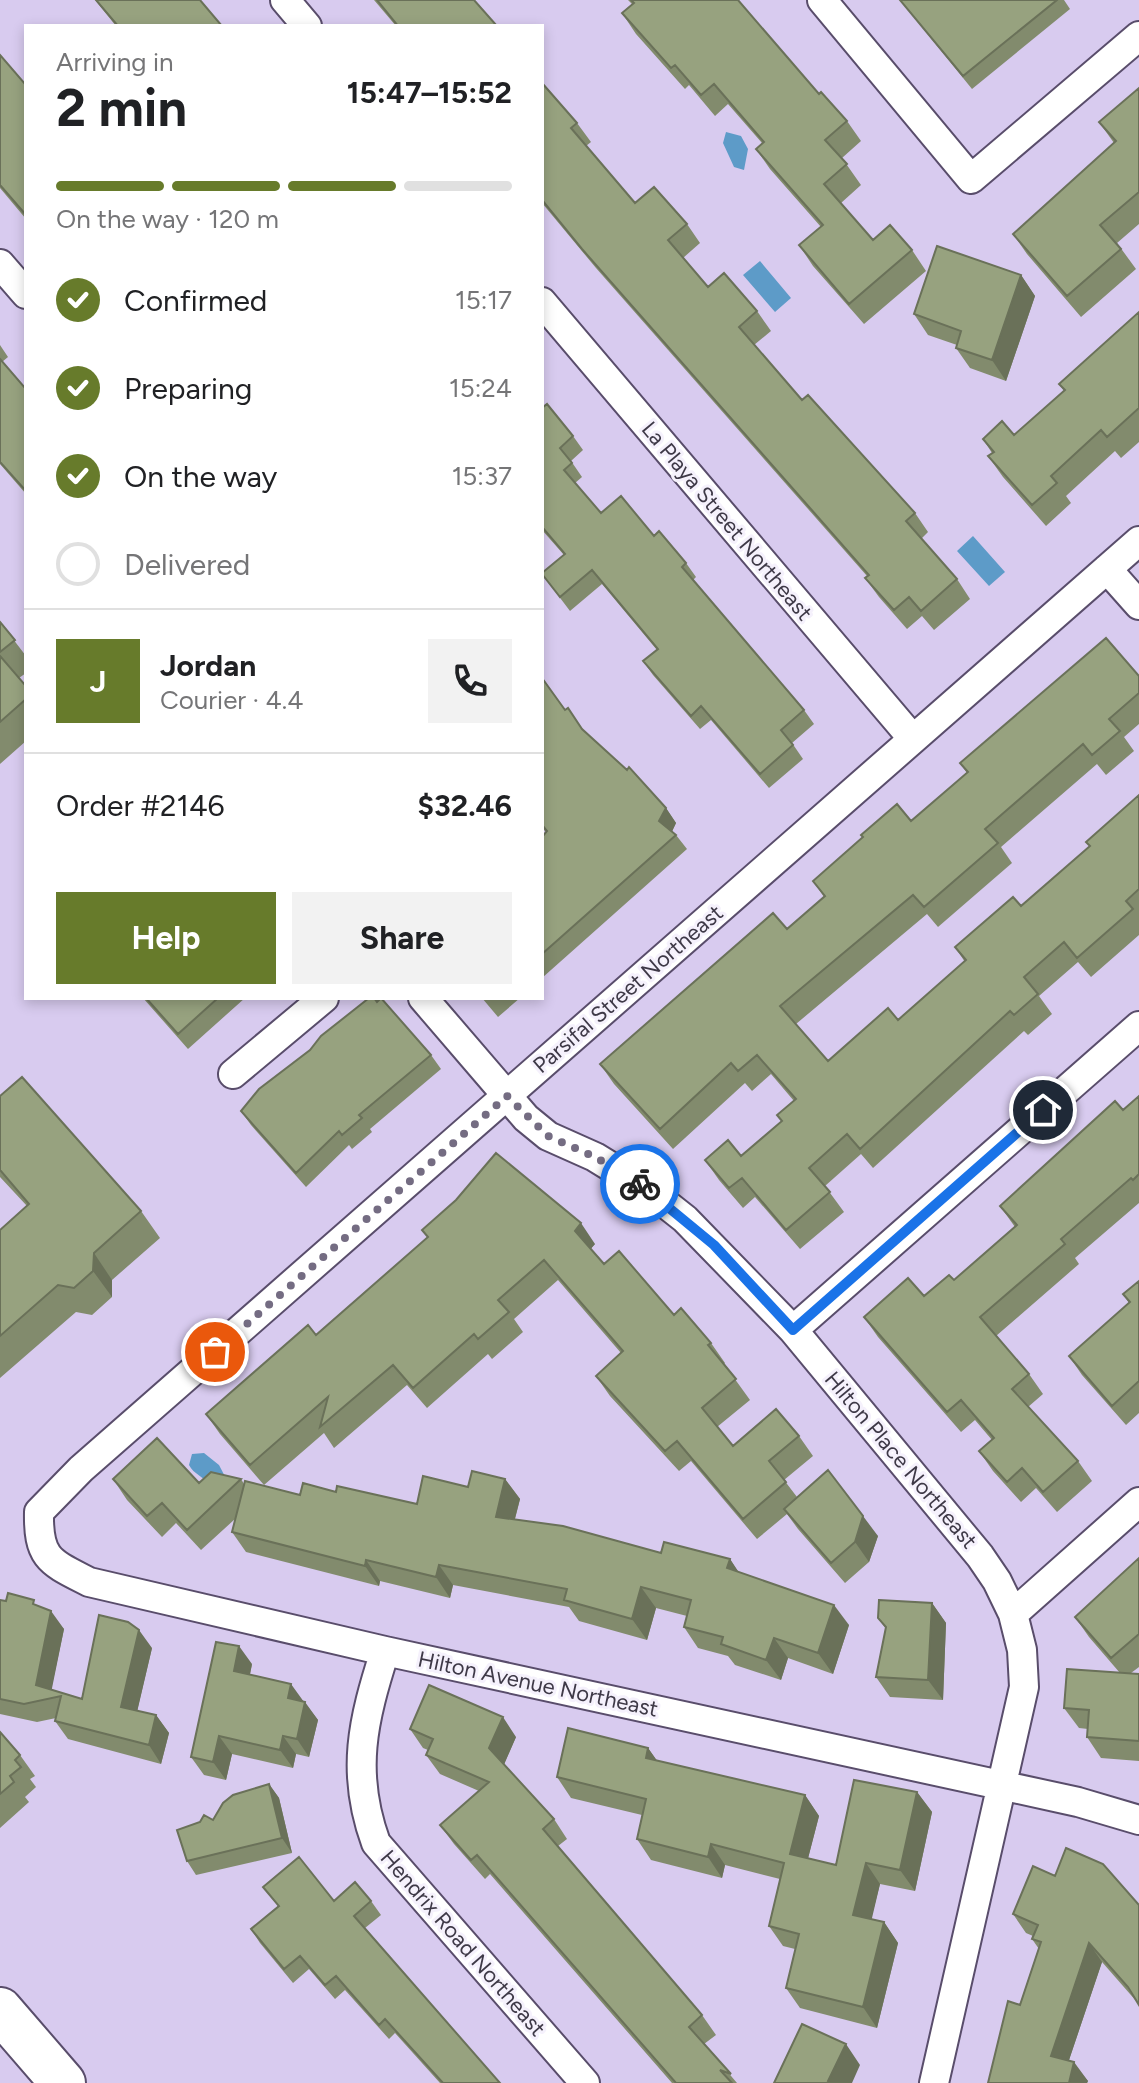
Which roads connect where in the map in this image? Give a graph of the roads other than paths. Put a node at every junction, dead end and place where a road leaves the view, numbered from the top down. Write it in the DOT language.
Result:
graph roads {
  1 [pos="285,0"];
  2 [pos="822,0"];
  3 [pos="305,24"];
  4 [pos="1139,36"];
  5 [pos="0,264"];
  6 [pos="24,292"];
  7 [pos="544,304"];
  8 [pos="1139,541"];
  9 [pos="1107,569"];
  10 [pos="1139,605"];
  11 [pos="913,739"];
  12 [pos="322,1000"];
  13 [pos="425,1000"];
  14 [pos="1139,1026"];
  15 [pos="233,1074"];
  16 [pos="507,1096"];
  17 [pos="793,1330"];
  18 [pos="81,1469"];
  19 [pos="1139,1502"];
  20 [pos="1013,1614"];
  21 [pos="385,1651"];
  22 [pos="1001,1786"];
  23 [pos="1139,1820"];
  24 [pos="0,2010"];
  25 [pos="63,2083"];
  26 [pos="585,2083"];
  27 [pos="934,2083"];
  1 -- 3 [label="street"];
  2 -- 4 [label="street"];
  5 -- 6 [label="street"];
  7 -- 11 [label="street, La Playa Street Northeast"];
  8 -- 9 [label="street, Parsifal Street Northeast"];
  9 -- 10 [label="street"];
  9 -- 11 [label="street, Parsifal Street Northeast"];
  11 -- 16 [label="street, Parsifal Street Northeast"];
  12 -- 15 [label="street"];
  13 -- 16 [label="street, Hilton Place Northeast"];
  14 -- 17 [label="street"];
  16 -- 17 [label="street, Hilton Place Northeast"];
  16 -- 18 [label="street, Parsifal Street Northeast"];
  17 -- 20 [label="street, Hilton Place Northeast"];
  18 -- 21 [label="street, Hilton Avenue Northeast"];
  19 -- 20 [label="street"];
  20 -- 22 [label="street, Hilton Place Northeast"];
  21 -- 22 [label="street, Hilton Avenue Northeast"];
  21 -- 26 [label="street, Hendrix Road Northeast"];
  22 -- 23 [label="street, Hilton Avenue Northeast"];
  22 -- 27 [label="street, Hilton Place Northeast"];
  24 -- 25 [label="main road"];
}
